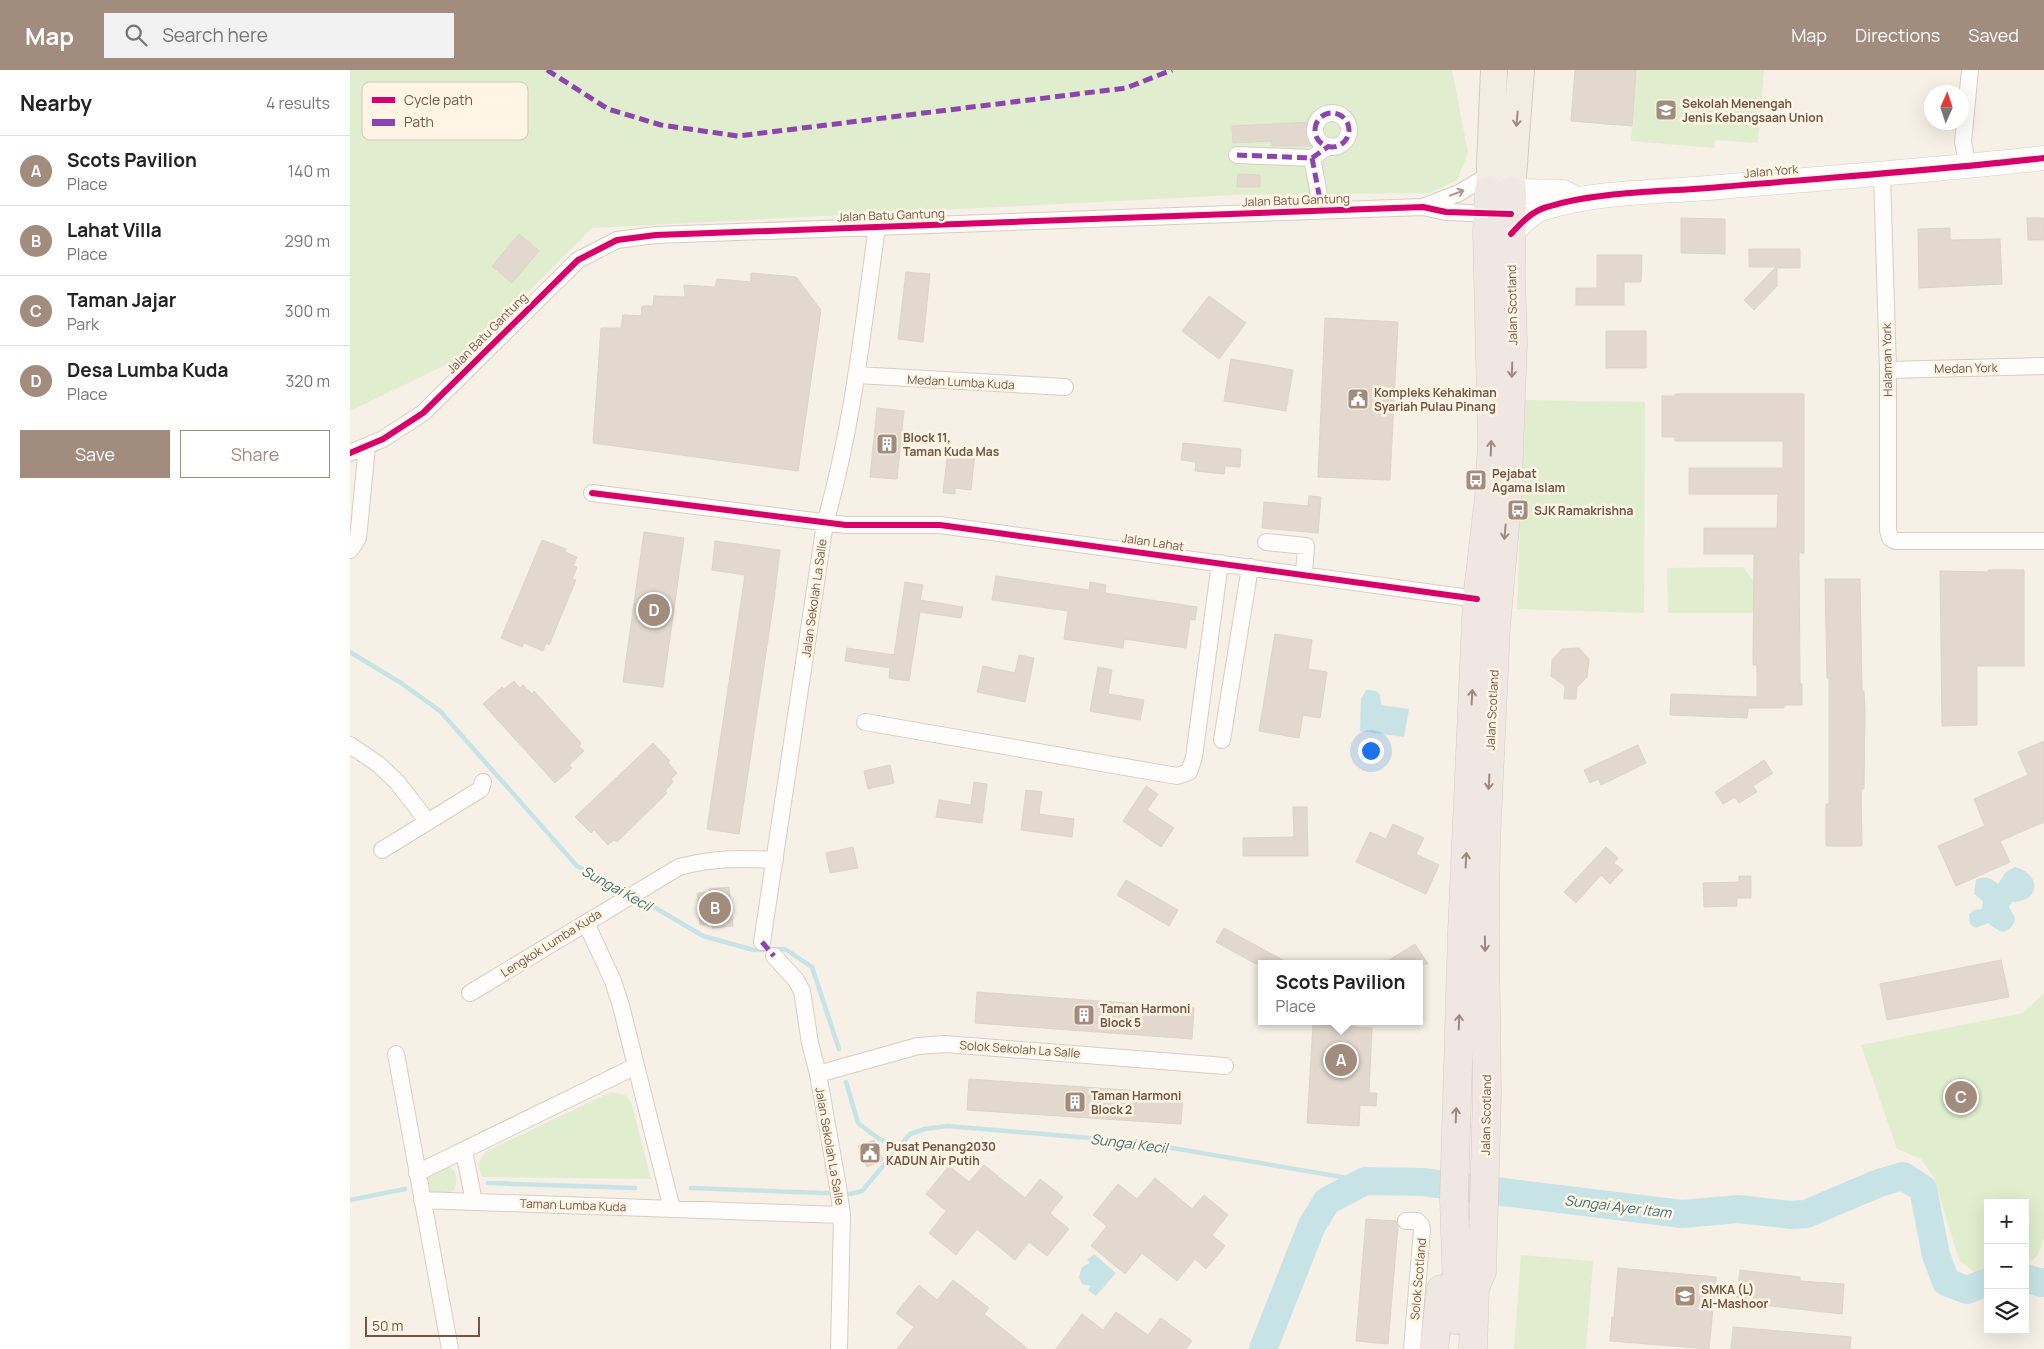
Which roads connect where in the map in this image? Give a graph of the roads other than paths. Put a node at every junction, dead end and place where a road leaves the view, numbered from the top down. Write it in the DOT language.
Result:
graph roads {
  1 [pos="1494,70"];
  2 [pos="1521,70"];
  3 [pos="1970,70"];
  4 [pos="1329,146"];
  5 [pos="1237,155"];
  6 [pos="1312,158"];
  7 [pos="2044,158"];
  8 [pos="1968,167"];
  9 [pos="1882,175"];
  10 [pos="1580,199"];
  11 [pos="1500,203"];
  12 [pos="1423,207"];
  13 [pos="1322,210"];
  14 [pos="877,227"];
  15 [pos="2044,366"];
  16 [pos="1888,370"];
  17 [pos="857,375"];
  18 [pos="1065,387"];
  19 [pos="368,447"];
  20 [pos="350,453"];
  21 [pos="592,493"];
  22 [pos="825,523"];
  23 [pos="2044,541"];
  24 [pos="1266,542"];
  25 [pos="350,550"];
  26 [pos="1220,563"];
  27 [pos="1250,567"];
  28 [pos="1304,574"];
  29 [pos="1476,599"];
  30 [pos="865,722"];
  31 [pos="1222,740"];
  32 [pos="350,745"];
  33 [pos="483,782"];
  34 [pos="428,822"];
  35 [pos="382,850"];
  36 [pos="775,860"];
  37 [pos="586,923"];
  38 [pos="762,942"];
  39 [pos="774,956"];
  40 [pos="470,993"];
  41 [pos="396,1054"];
  42 [pos="636,1066"];
  43 [pos="1225,1066"];
  44 [pos="818,1074"];
  45 [pos="464,1151"];
  46 [pos="418,1173"];
  47 [pos="1454,1199"];
  48 [pos="422,1200"];
  49 [pos="474,1202"];
  50 [pos="672,1209"];
  51 [pos="842,1215"];
  52 [pos="1406,1221"];
  53 [pos="1482,1272"];
  54 [pos="450,1349"];
  55 [pos="839,1349"];
  56 [pos="1412,1349"];
  57 [pos="1434,1349"];
  58 [pos="1454,1349"];
  59 [pos="1473,1349"];
  60 [pos="1489,1349"];
  1 -- 11 [label="main road, Jalan Scotland"];
  2 -- 11 [label="main road, Jalan Scotland, one-way"];
  3 -- 8 [label="street"];
  4 -- 6 [label="street"];
  5 -- 6 [label="street"];
  6 -- 13 [label="street"];
  7 -- 8 [label="street, Jalan York"];
  8 -- 9 [label="street, Jalan York"];
  9 -- 10 [label="street, Jalan York"];
  9 -- 16 [label="street, Halaman York"];
  10 -- 11 [label="street, Jalan York"];
  10 -- 11 [label="street, Jalan York"];
  11 -- 12 [label="street, Jalan Batu Gantung"];
  12 -- 11 [label="street, Jalan Batu Gantung, one-way"];
  29 -- 11 [label="highway, Jalan Scotland, one-way"];
  11 -- 53 [label="highway, Jalan Scotland, one-way"];
  12 -- 13 [label="street, Jalan Batu Gantung"];
  13 -- 14 [label="street, Jalan Batu Gantung"];
  14 -- 17 [label="street, Jalan Sekolah La Salle"];
  14 -- 19 [label="street, Jalan Batu Gantung"];
  15 -- 16 [label="street, Medan York"];
  16 -- 23 [label="street, Halaman York"];
  17 -- 18 [label="street, Medan Lumba Kuda"];
  17 -- 22 [label="street, Jalan Sekolah La Salle"];
  19 -- 20 [label="street, Jalan Batu Gantung"];
  19 -- 25 [label="street"];
  21 -- 22 [label="street, Jalan Lahat"];
  22 -- 26 [label="street, Jalan Lahat"];
  22 -- 36 [label="street, Jalan Sekolah La Salle"];
  24 -- 28 [label="street"];
  26 -- 27 [label="street, Jalan Lahat"];
  26 -- 30 [label="street"];
  27 -- 28 [label="street, Jalan Lahat"];
  27 -- 31 [label="street"];
  28 -- 29 [label="street, Jalan Lahat"];
  47 -- 29 [label="highway, Jalan Scotland, one-way"];
  32 -- 34 [label="street"];
  33 -- 34 [label="street"];
  34 -- 35 [label="street"];
  36 -- 37 [label="street, Lengkok Lumba Kuda"];
  36 -- 38 [label="street, Jalan Sekolah La Salle"];
  37 -- 40 [label="street, Lengkok Lumba Kuda"];
  37 -- 42 [label="street"];
  39 -- 44 [label="street, Jalan Sekolah La Salle"];
  41 -- 46 [label="street"];
  42 -- 45 [label="street"];
  42 -- 50 [label="street"];
  43 -- 44 [label="street, Solok Sekolah La Salle"];
  44 -- 51 [label="street, Jalan Sekolah La Salle"];
  45 -- 46 [label="street"];
  45 -- 49 [label="street"];
  46 -- 48 [label="street"];
  47 -- 57 [label="highway"];
  47 -- 58 [label="highway, Jalan Scotland"];
  48 -- 49 [label="street, Taman Lumba Kuda"];
  48 -- 54 [label="street"];
  49 -- 50 [label="street, Taman Lumba Kuda"];
  50 -- 51 [label="street, Taman Lumba Kuda"];
  51 -- 55 [label="street, Jalan Sekolah La Salle"];
  52 -- 56 [label="street, Solok Scotland"];
  53 -- 59 [label="highway, Jalan Scotland"];
  53 -- 60 [label="highway"];
}
